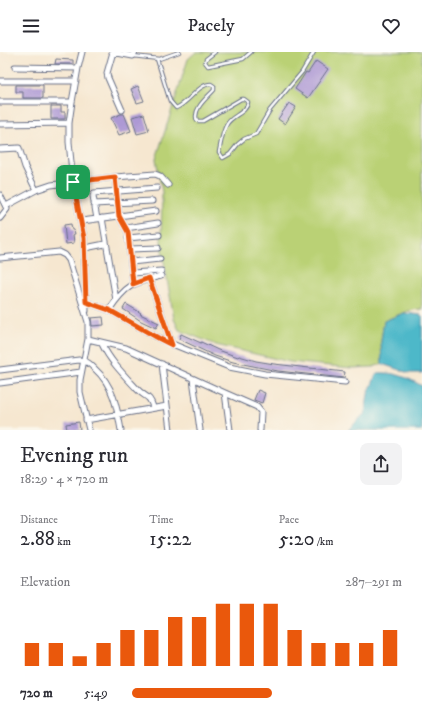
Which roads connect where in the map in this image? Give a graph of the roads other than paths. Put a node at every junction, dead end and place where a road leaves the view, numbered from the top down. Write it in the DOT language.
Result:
graph roads {
  1 [pos="82,52"];
  2 [pos="112,52"];
  3 [pos="179,52"];
  4 [pos="215,52"];
  5 [pos="251,52"];
  6 [pos="314,52"];
  7 [pos="134,54"];
  8 [pos="157,59"];
  9 [pos="15,67"];
  10 [pos="78,68"];
  11 [pos="0,81"];
  12 [pos="76,82"];
  13 [pos="0,102"];
  14 [pos="72,102"];
  15 [pos="122,110"];
  16 [pos="69,122"];
  17 [pos="0,124"];
  18 [pos="0,148"];
  19 [pos="115,177"];
  20 [pos="73,182"];
  21 [pos="168,185"];
  22 [pos="158,188"];
  23 [pos="36,190"];
  24 [pos="117,191"];
  25 [pos="0,195"];
  26 [pos="152,200"];
  27 [pos="118,203"];
  28 [pos="94,204"];
  29 [pos="6,206"];
  30 [pos="156,211"];
  31 [pos="119,216"];
  32 [pos="0,218"];
  33 [pos="99,218"];
  34 [pos="82,221"];
  35 [pos="158,223"];
  36 [pos="126,228"];
  37 [pos="159,235"];
  38 [pos="128,238"];
  39 [pos="105,244"];
  40 [pos="85,248"];
  41 [pos="158,248"];
  42 [pos="130,249"];
  43 [pos="0,258"];
  44 [pos="160,259"];
  45 [pos="131,262"];
  46 [pos="132,272"];
  47 [pos="149,278"];
  48 [pos="133,284"];
  49 [pos="116,300"];
  50 [pos="86,302"];
  51 [pos="109,310"];
  52 [pos="86,311"];
  53 [pos="88,339"];
  54 [pos="102,344"];
  55 [pos="172,345"];
  56 [pos="84,360"];
  57 [pos="162,364"];
  58 [pos="0,370"];
  59 [pos="81,372"];
  60 [pos="193,379"];
  61 [pos="345,382"];
  62 [pos="0,383"];
  63 [pos="224,393"];
  64 [pos="167,406"];
  65 [pos="153,407"];
  66 [pos="118,414"];
  67 [pos="86,420"];
  68 [pos="88,430"];
  69 [pos="121,430"];
  70 [pos="170,430"];
  71 [pos="200,430"];
  72 [pos="230,430"];
  73 [pos="260,430"];
  1 -- 10 [label="street"];
  2 -- 7 [label="street"];
  2 -- 15 [label="street"];
  3 -- 8 [label="lane"];
  4 -- 5 [label="lane"];
  6 -- 8 [label="lane"];
  7 -- 8 [label="lane"];
  9 -- 10 [label="street"];
  10 -- 12 [label="street"];
  11 -- 12 [label="street"];
  12 -- 14 [label="street"];
  13 -- 14 [label="street"];
  14 -- 16 [label="street"];
  16 -- 17 [label="street"];
  16 -- 20 [label="street"];
  18 -- 23 [label="street"];
  19 -- 20 [label="street"];
  19 -- 21 [label="street"];
  19 -- 24 [label="street"];
  20 -- 23 [label="street"];
  20 -- 34 [label="street"];
  22 -- 24 [label="street"];
  23 -- 29 [label="street"];
  24 -- 27 [label="street"];
  24 -- 28 [label="street"];
  25 -- 29 [label="street"];
  26 -- 27 [label="street"];
  27 -- 28 [label="street"];
  27 -- 31 [label="street"];
  28 -- 33 [label="street"];
  29 -- 32 [label="street"];
  30 -- 31 [label="street"];
  31 -- 33 [label="street"];
  31 -- 36 [label="street"];
  33 -- 34 [label="street"];
  33 -- 39 [label="street"];
  34 -- 40 [label="street"];
  35 -- 36 [label="street"];
  36 -- 38 [label="street"];
  37 -- 38 [label="street"];
  38 -- 42 [label="street"];
  39 -- 40 [label="street"];
  39 -- 49 [label="street"];
  40 -- 50 [label="street"];
  41 -- 42 [label="street"];
  42 -- 45 [label="street"];
  43 -- 52 [label="street"];
  44 -- 45 [label="street"];
  45 -- 46 [label="street"];
  46 -- 47 [label="street"];
  46 -- 48 [label="street"];
  47 -- 48 [label="street"];
  47 -- 55 [label="street"];
  48 -- 49 [label="street"];
  49 -- 51 [label="street"];
  50 -- 51 [label="street"];
  50 -- 52 [label="street"];
  51 -- 55 [label="street"];
  52 -- 53 [label="street"];
  53 -- 54 [label="street"];
  53 -- 56 [label="street"];
  54 -- 57 [label="street"];
  54 -- 65 [label="street"];
  55 -- 61 [label="street"];
  56 -- 58 [label="street"];
  56 -- 59 [label="street"];
  56 -- 66 [label="street"];
  57 -- 60 [label="street"];
  57 -- 64 [label="street"];
  59 -- 62 [label="street"];
  59 -- 67 [label="street"];
  60 -- 63 [label="street"];
  60 -- 71 [label="street"];
  63 -- 72 [label="street"];
  63 -- 73 [label="street"];
  64 -- 65 [label="street"];
  64 -- 70 [label="street"];
  65 -- 66 [label="street"];
  66 -- 67 [label="street"];
  66 -- 69 [label="street"];
  67 -- 68 [label="street"];
}
